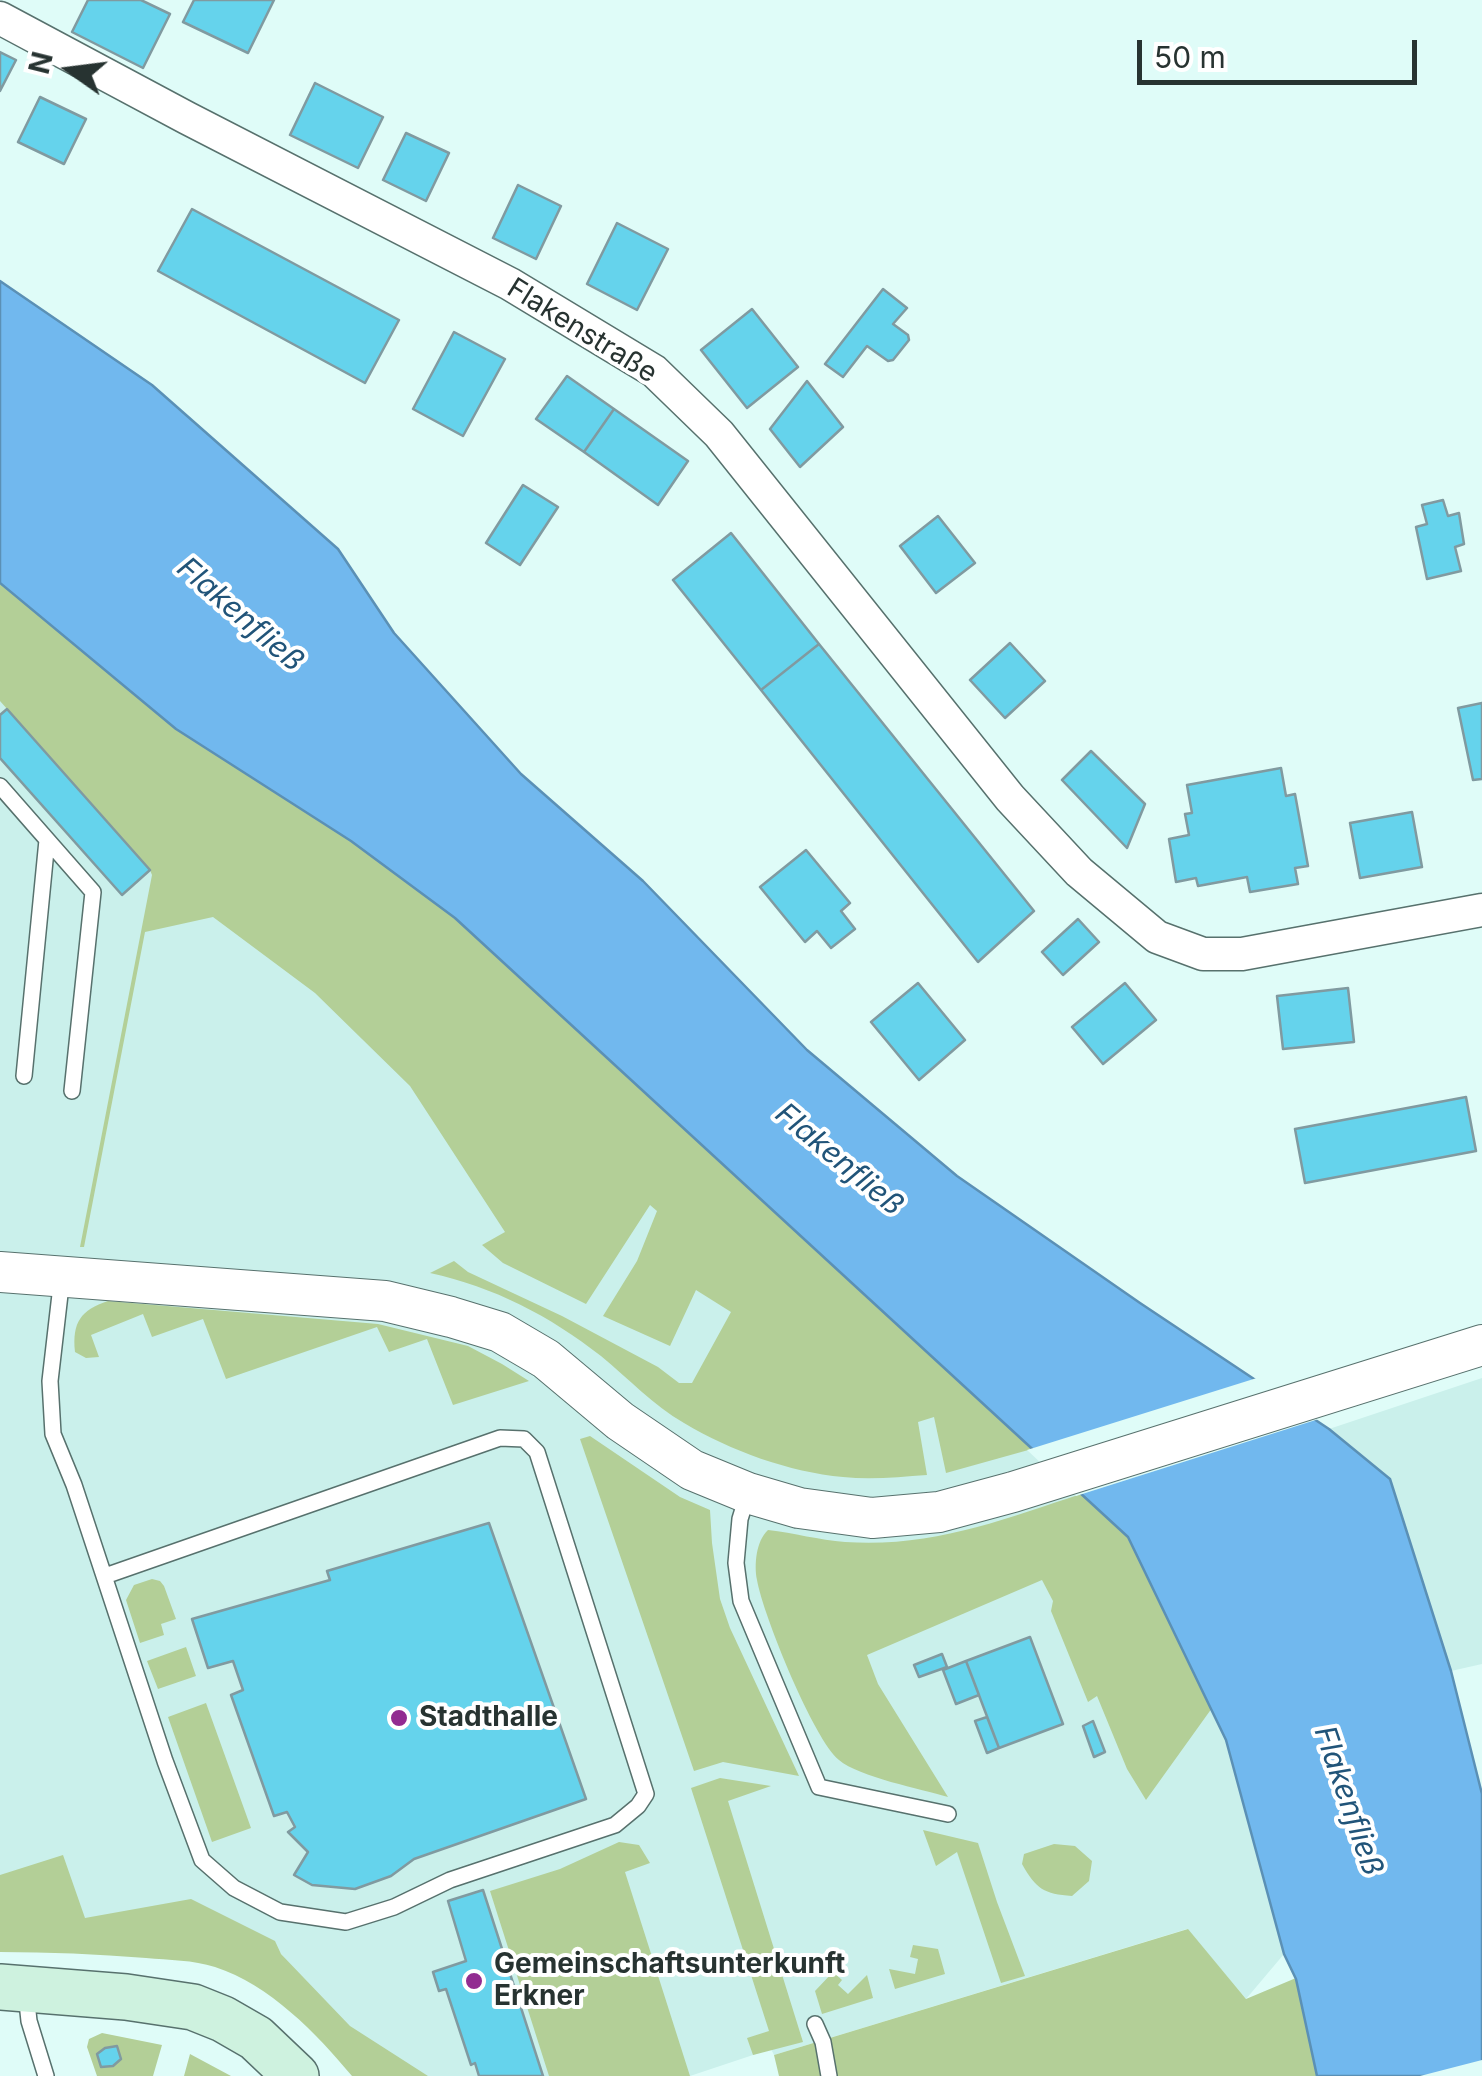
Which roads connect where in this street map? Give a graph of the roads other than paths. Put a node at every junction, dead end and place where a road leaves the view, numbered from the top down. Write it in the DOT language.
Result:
graph roads {
  1 [pos="0,18"];
  2 [pos="0,786"];
  3 [pos="47,840"];
  4 [pos="1482,910"];
  5 [pos="24,1076"];
  6 [pos="72,1090"];
  7 [pos="0,1272"];
  8 [pos="62,1275"];
  9 [pos="1482,1344"];
  10 [pos="748,1494"];
  11 [pos="104,1576"];
  12 [pos="948,1814"];
  13 [pos="13,1988"];
  14 [pos="816,2024"];
  15 [pos="46,2076"];
  16 [pos="296,2076"];
  17 [pos="829,2076"];
  1 -- 4 [label="street, Flakenstraße"];
  2 -- 3 [label="lane"];
  3 -- 5 [label="lane"];
  3 -- 6 [label="lane"];
  7 -- 8 [label="street"];
  8 -- 10 [label="street"];
  8 -- 11 [label="lane"];
  9 -- 10 [label="street"];
  10 -- 12 [label="lane"];
  11 -- 11 [label="lane"];
  13 -- 15 [label="lane"];
  13 -- 16 [label="main road"];
  14 -- 17 [label="lane"];
}
